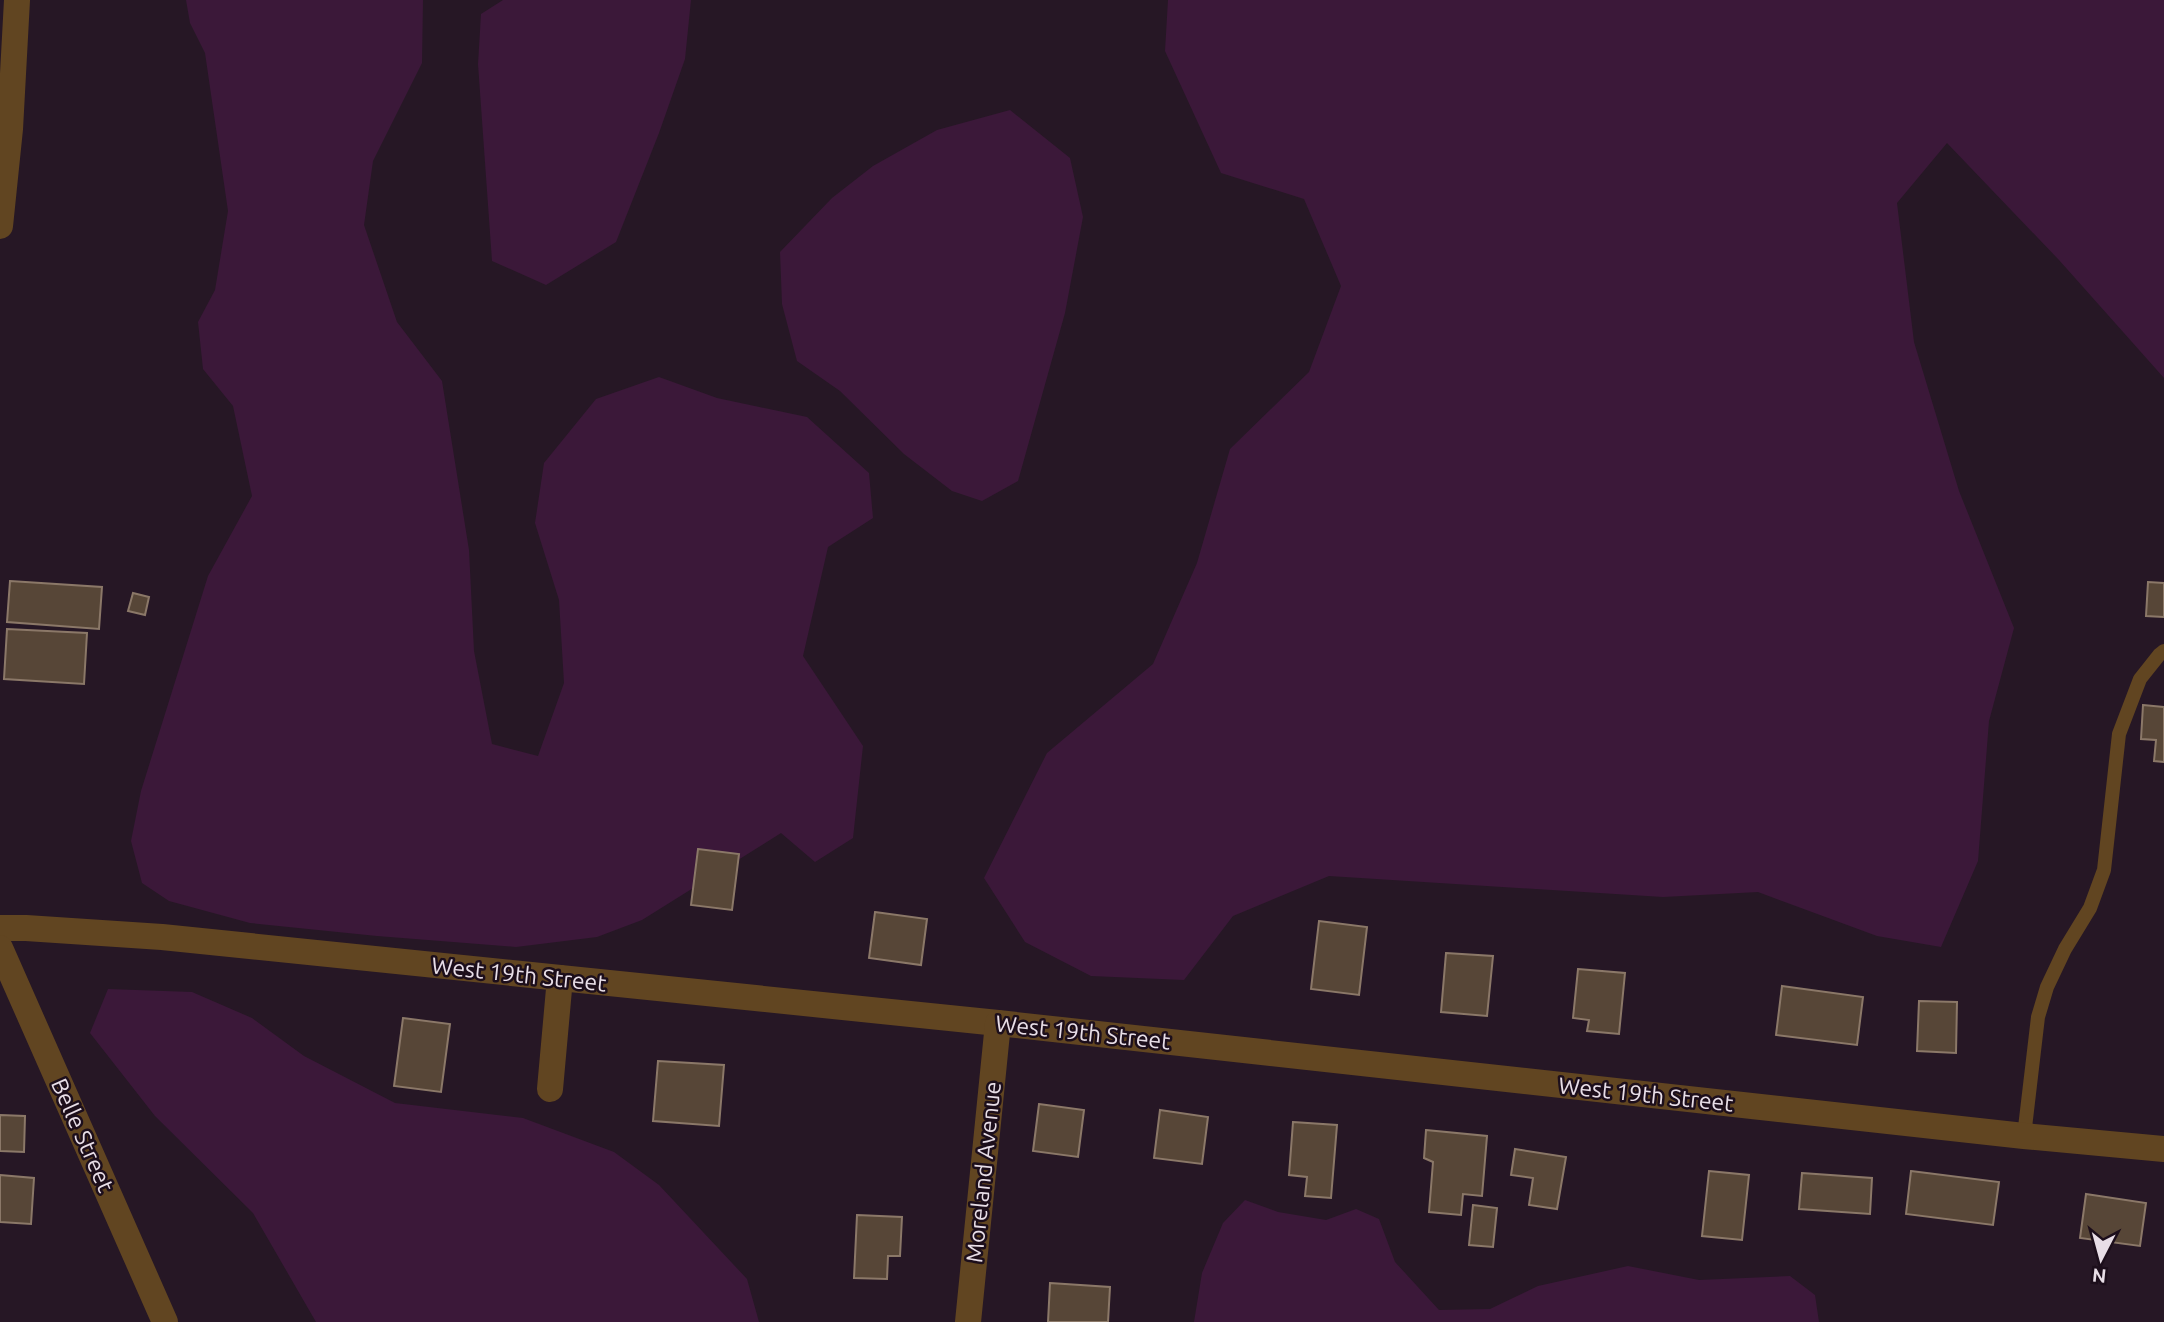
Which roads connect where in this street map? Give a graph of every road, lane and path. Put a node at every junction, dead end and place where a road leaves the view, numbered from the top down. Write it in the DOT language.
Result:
graph roads {
  1 [pos="17,0"];
  2 [pos="0,226"];
  3 [pos="2164,651"];
  4 [pos="0,928"];
  5 [pos="0,948"];
  6 [pos="560,978"];
  7 [pos="998,1023"];
  8 [pos="550,1088"];
  9 [pos="2024,1136"];
  10 [pos="2164,1149"];
  11 [pos="165,1322"];
  12 [pos="968,1322"];
  1 -- 2 [label="street"];
  3 -- 9 [label="lane"];
  4 -- 6 [label="street, West 19th Street"];
  5 -- 11 [label="street, Belle Street"];
  6 -- 7 [label="street, West 19th Street"];
  6 -- 8 [label="street"];
  7 -- 9 [label="street, West 19th Street"];
  7 -- 12 [label="street, Moreland Avenue"];
  9 -- 10 [label="street, West 19th Street"];
}
